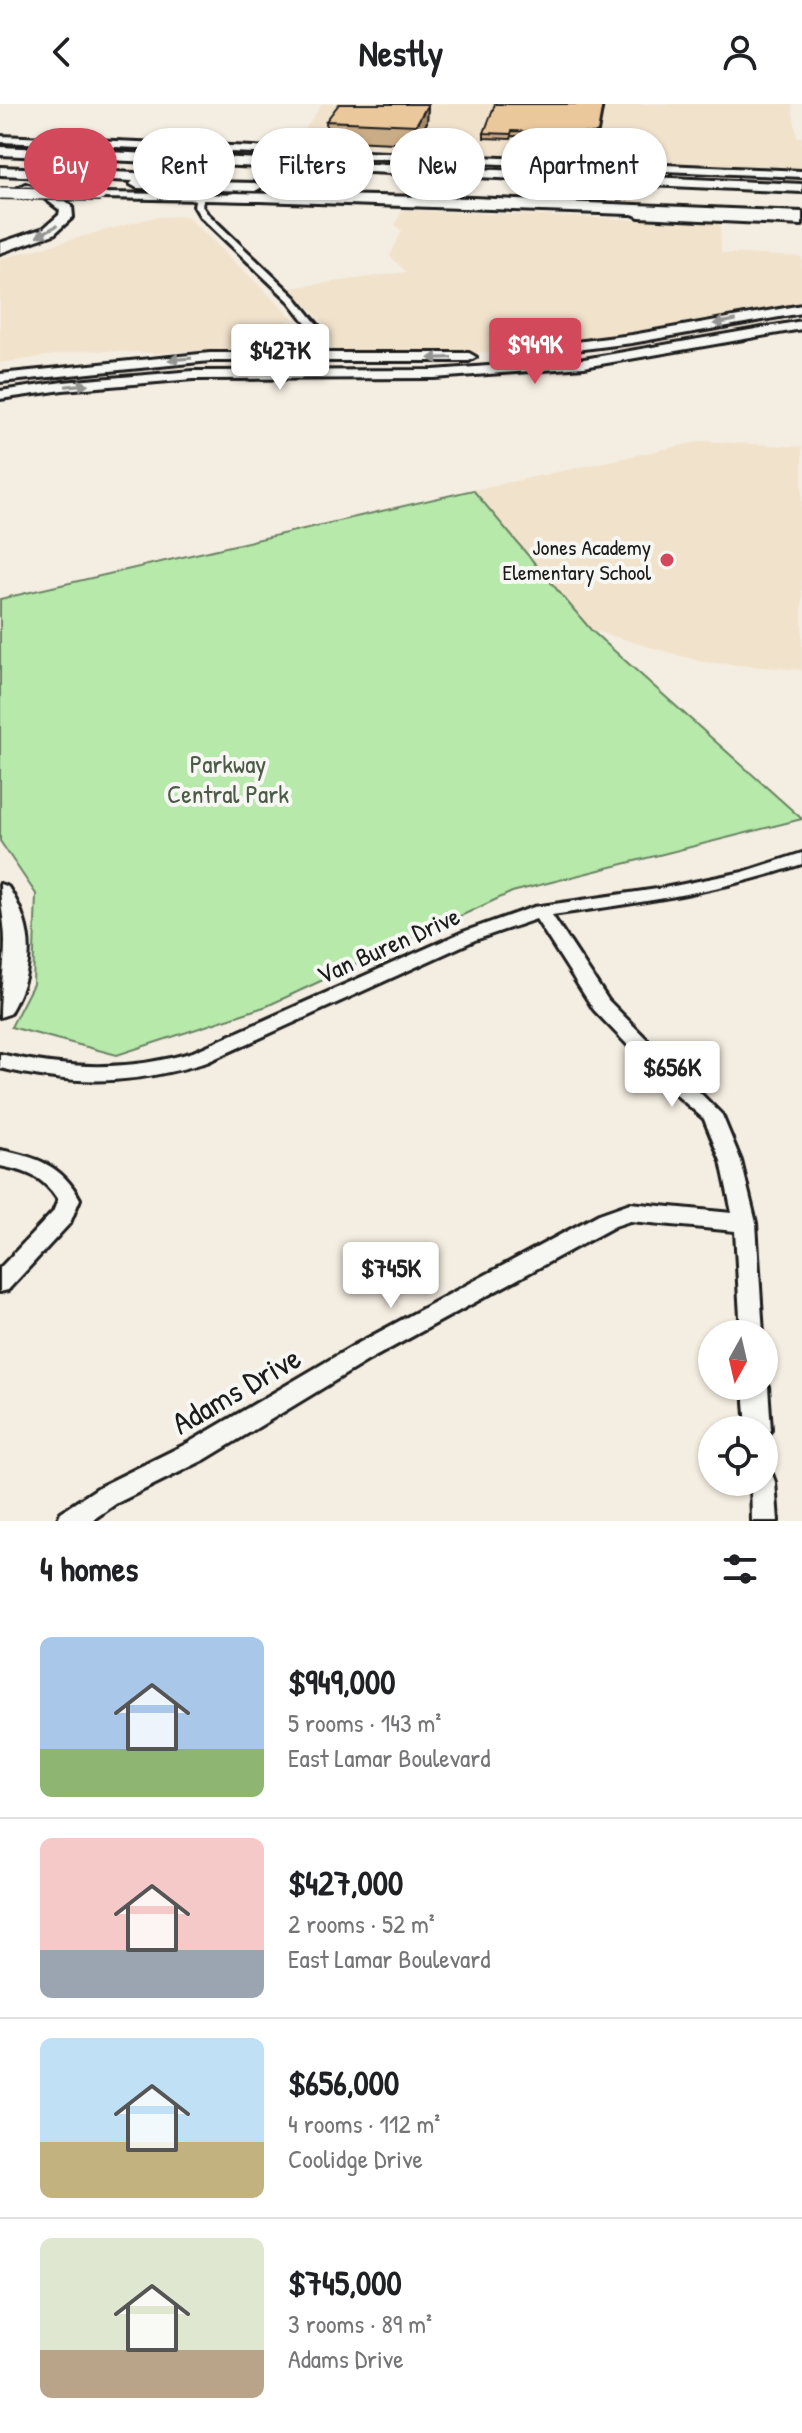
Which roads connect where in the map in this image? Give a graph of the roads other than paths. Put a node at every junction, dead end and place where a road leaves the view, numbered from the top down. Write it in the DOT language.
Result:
graph roads {
  1 [pos="0,133"];
  2 [pos="0,141"];
  3 [pos="133,147"];
  4 [pos="0,151"];
  5 [pos="235,151"];
  6 [pos="390,154"];
  7 [pos="0,157"];
  8 [pos="390,157"];
  9 [pos="485,161"];
  10 [pos="0,171"];
  11 [pos="501,174"];
  12 [pos="802,174"];
  13 [pos="501,177"];
  14 [pos="667,181"];
  15 [pos="0,182"];
  16 [pos="390,188"];
  17 [pos="802,188"];
  18 [pos="390,189"];
  19 [pos="485,192"];
  20 [pos="0,193"];
  21 [pos="133,195"];
  22 [pos="235,197"];
  23 [pos="199,200"];
  24 [pos="802,205"];
  25 [pos="802,219"];
  26 [pos="0,248"];
  27 [pos="802,309"];
  28 [pos="802,325"];
  29 [pos="316,357"];
  30 [pos="315,373"];
  31 [pos="0,378"];
  32 [pos="0,395"];
  33 [pos="802,858"];
  34 [pos="0,892"];
  35 [pos="540,911"];
  36 [pos="0,1008"];
  37 [pos="0,1061"];
  38 [pos="0,1158"];
  39 [pos="745,1223"];
  40 [pos="0,1283"];
  41 [pos="751,1320"];
  42 [pos="764,1496"];
  43 [pos="70,1521"];
  44 [pos="765,1521"];
  1 -- 6 [label="main road"];
  2 -- 3 [label="highway"];
  4 -- 11 [label="highway"];
  5 -- 8 [label="main road"];
  7 -- 13 [label="highway"];
  9 -- 12 [label="main road"];
  10 -- 16 [label="highway"];
  14 -- 17 [label="highway"];
  15 -- 18 [label="highway"];
  15 -- 26 [label="highway, one-way"];
  19 -- 24 [label="highway"];
  20 -- 21 [label="main road, bridge"];
  22 -- 25 [label="highway"];
  23 -- 29 [label="street"];
  27 -- 29 [label="main road, one-way"];
  28 -- 30 [label="main road"];
  29 -- 30 [label="street"];
  29 -- 31 [label="main road, one-way"];
  32 -- 30 [label="main road, one-way"];
  33 -- 35 [label="street, Van Buren Drive"];
  34 -- 36 [label="main road"];
  35 -- 37 [label="street, Van Buren Drive"];
  35 -- 39 [label="street"];
  38 -- 40 [label="street"];
  39 -- 41 [label="street"];
  39 -- 43 [label="street, Adams Drive"];
  42 -- 44 [label="street"];
}
